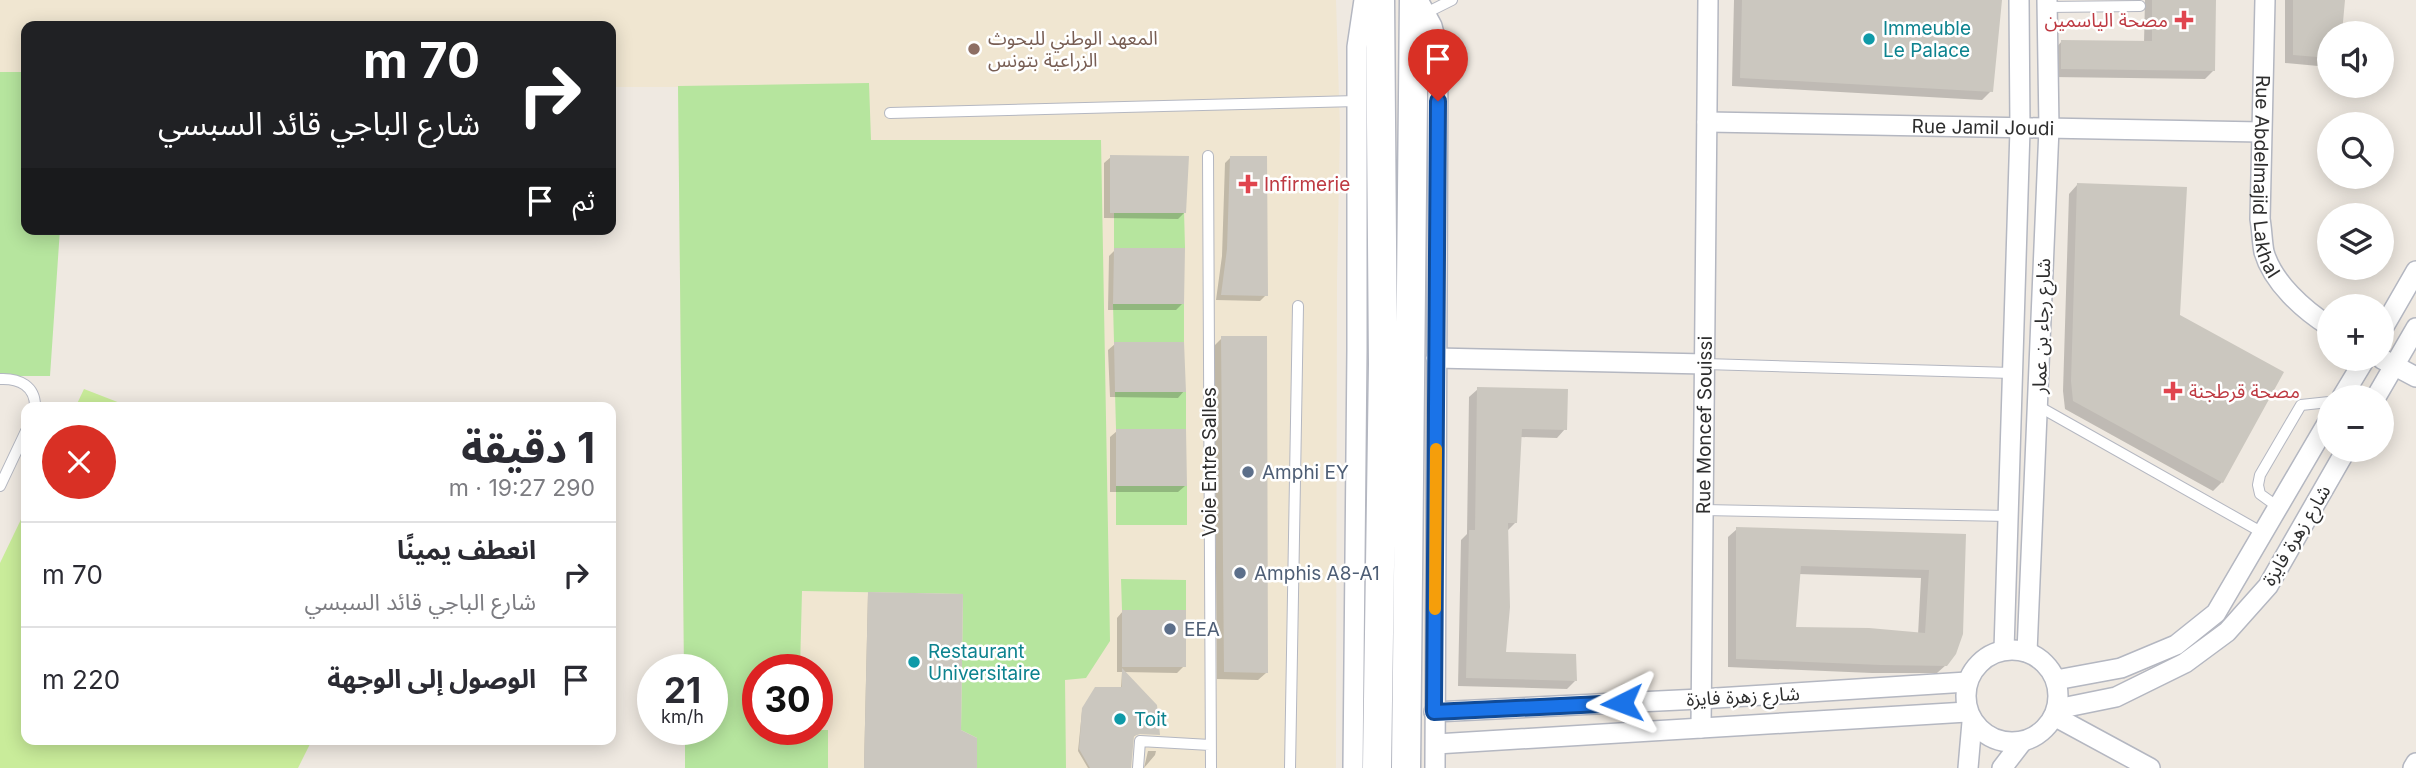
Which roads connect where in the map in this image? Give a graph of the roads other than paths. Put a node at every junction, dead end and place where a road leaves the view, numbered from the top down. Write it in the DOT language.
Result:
graph roads {
  1 [pos="1364,0"];
  2 [pos="1380,0"];
  3 [pos="1452,0"];
  4 [pos="1708,0"];
  5 [pos="2019,0"];
  6 [pos="2265,0"];
  7 [pos="2047,3"];
  8 [pos="1419,4"];
  9 [pos="2140,6"];
  10 [pos="1357,101"];
  11 [pos="890,113"];
  12 [pos="1707,122"];
  13 [pos="2049,128"];
  14 [pos="2020,129"];
  15 [pos="2261,132"];
  16 [pos="1208,156"];
  17 [pos="2416,271"];
  18 [pos="1298,306"];
  19 [pos="2394,309"];
  20 [pos="2317,319"];
  21 [pos="2416,328"];
  22 [pos="2394,355"];
  23 [pos="1436,358"];
  24 [pos="1705,364"];
  25 [pos="2394,365"];
  26 [pos="2012,373"];
  27 [pos="2416,377"];
  28 [pos="0,379"];
  29 [pos="35,402"];
  30 [pos="2317,403"];
  31 [pos="2038,405"];
  32 [pos="2317,440"];
  33 [pos="21,442"];
  34 [pos="2339,462"];
  35 [pos="0,486"];
  36 [pos="2278,507"];
  37 [pos="1703,510"];
  38 [pos="2008,516"];
  39 [pos="2263,533"];
  40 [pos="2004,650"];
  41 [pos="2027,652"];
  42 [pos="2056,680"];
  43 [pos="1967,682"];
  44 [pos="1700,699"];
  45 [pos="1434,712"];
  46 [pos="2056,713"];
  47 [pos="1970,717"];
  48 [pos="1701,728"];
  49 [pos="2022,742"];
  50 [pos="1436,744"];
  51 [pos="1210,745"];
  52 [pos="2416,763"];
  53 [pos="1139,768"];
  54 [pos="1211,768"];
  55 [pos="1290,768"];
  56 [pos="1353,768"];
  57 [pos="1377,768"];
  58 [pos="1406,768"];
  59 [pos="1435,768"];
  60 [pos="1968,768"];
  61 [pos="2002,768"];
  62 [pos="2151,768"];
  63 [pos="2413,768"];
  1 -- 10 [label="street"];
  2 -- 57 [label="street"];
  3 -- 8 [label="lane"];
  4 -- 12 [label="street, Rue Moncef Souissi"];
  5 -- 14 [label="street, شارع رجاء بن عمار"];
  6 -- 15 [label="street, Rue Abdelmajid Lakhal"];
  7 -- 9 [label="lane"];
  7 -- 13 [label="street, شارع رجاء بن عمار"];
  8 -- 23 [label="street"];
  8 -- 58 [label="street"];
  10 -- 11 [label="lane"];
  10 -- 56 [label="street"];
  12 -- 14 [label="street, Rue Jamil Joudi"];
  12 -- 24 [label="street, Rue Moncef Souissi"];
  13 -- 14 [label="street, Rue Jamil Joudi"];
  13 -- 15 [label="street, Rue Jamil Joudi"];
  13 -- 31 [label="street, شارع رجاء بن عمار"];
  14 -- 26 [label="street, شارع رجاء بن عمار"];
  15 -- 20 [label="street, Rue Abdelmajid Lakhal"];
  16 -- 51 [label="lane, Voie Entre Salles"];
  17 -- 19 [label="street"];
  18 -- 55 [label="lane"];
  21 -- 22 [label="street"];
  23 -- 24 [label="street"];
  23 -- 45 [label="street"];
  24 -- 26 [label="lane"];
  24 -- 37 [label="street, Rue Moncef Souissi"];
  25 -- 27 [label="street"];
  26 -- 38 [label="street, شارع رجاء بن عمار"];
  28 -- 29 [label="lane"];
  30 -- 36 [label="lane"];
  31 -- 39 [label="lane"];
  31 -- 41 [label="street, شارع رجاء بن عمار"];
  32 -- 36 [label="street, شارع زهرة فايزة"];
  33 -- 35 [label="lane"];
  34 -- 46 [label="street, شارع زهرة فايزة"];
  36 -- 39 [label="street, شارع زهرة فايزة"];
  37 -- 38 [label="lane"];
  37 -- 44 [label="street, Rue Moncef Souissi"];
  38 -- 40 [label="street, شارع رجاء بن عمار"];
  39 -- 42 [label="street, شارع زهرة فايزة"];
  40 -- 41 [label="street"];
  40 -- 43 [label="street"];
  41 -- 42 [label="street"];
  42 -- 46 [label="street"];
  43 -- 44 [label="street, شارع زهرة فايزة"];
  43 -- 47 [label="street"];
  44 -- 45 [label="street, شارع زهرة فايزة"];
  44 -- 48 [label="street, Rue Moncef Souissi"];
  45 -- 50 [label="street"];
  46 -- 49 [label="street"];
  46 -- 62 [label="street"];
  47 -- 48 [label="street, شارع زهرة فايزة"];
  47 -- 49 [label="street"];
  47 -- 60 [label="street"];
  48 -- 50 [label="street, شارع زهرة فايزة"];
  49 -- 61 [label="street"];
  50 -- 59 [label="street"];
  51 -- 53 [label="lane"];
  51 -- 54 [label="lane, Voie Entre Salles"];
  52 -- 63 [label="street"];
}
